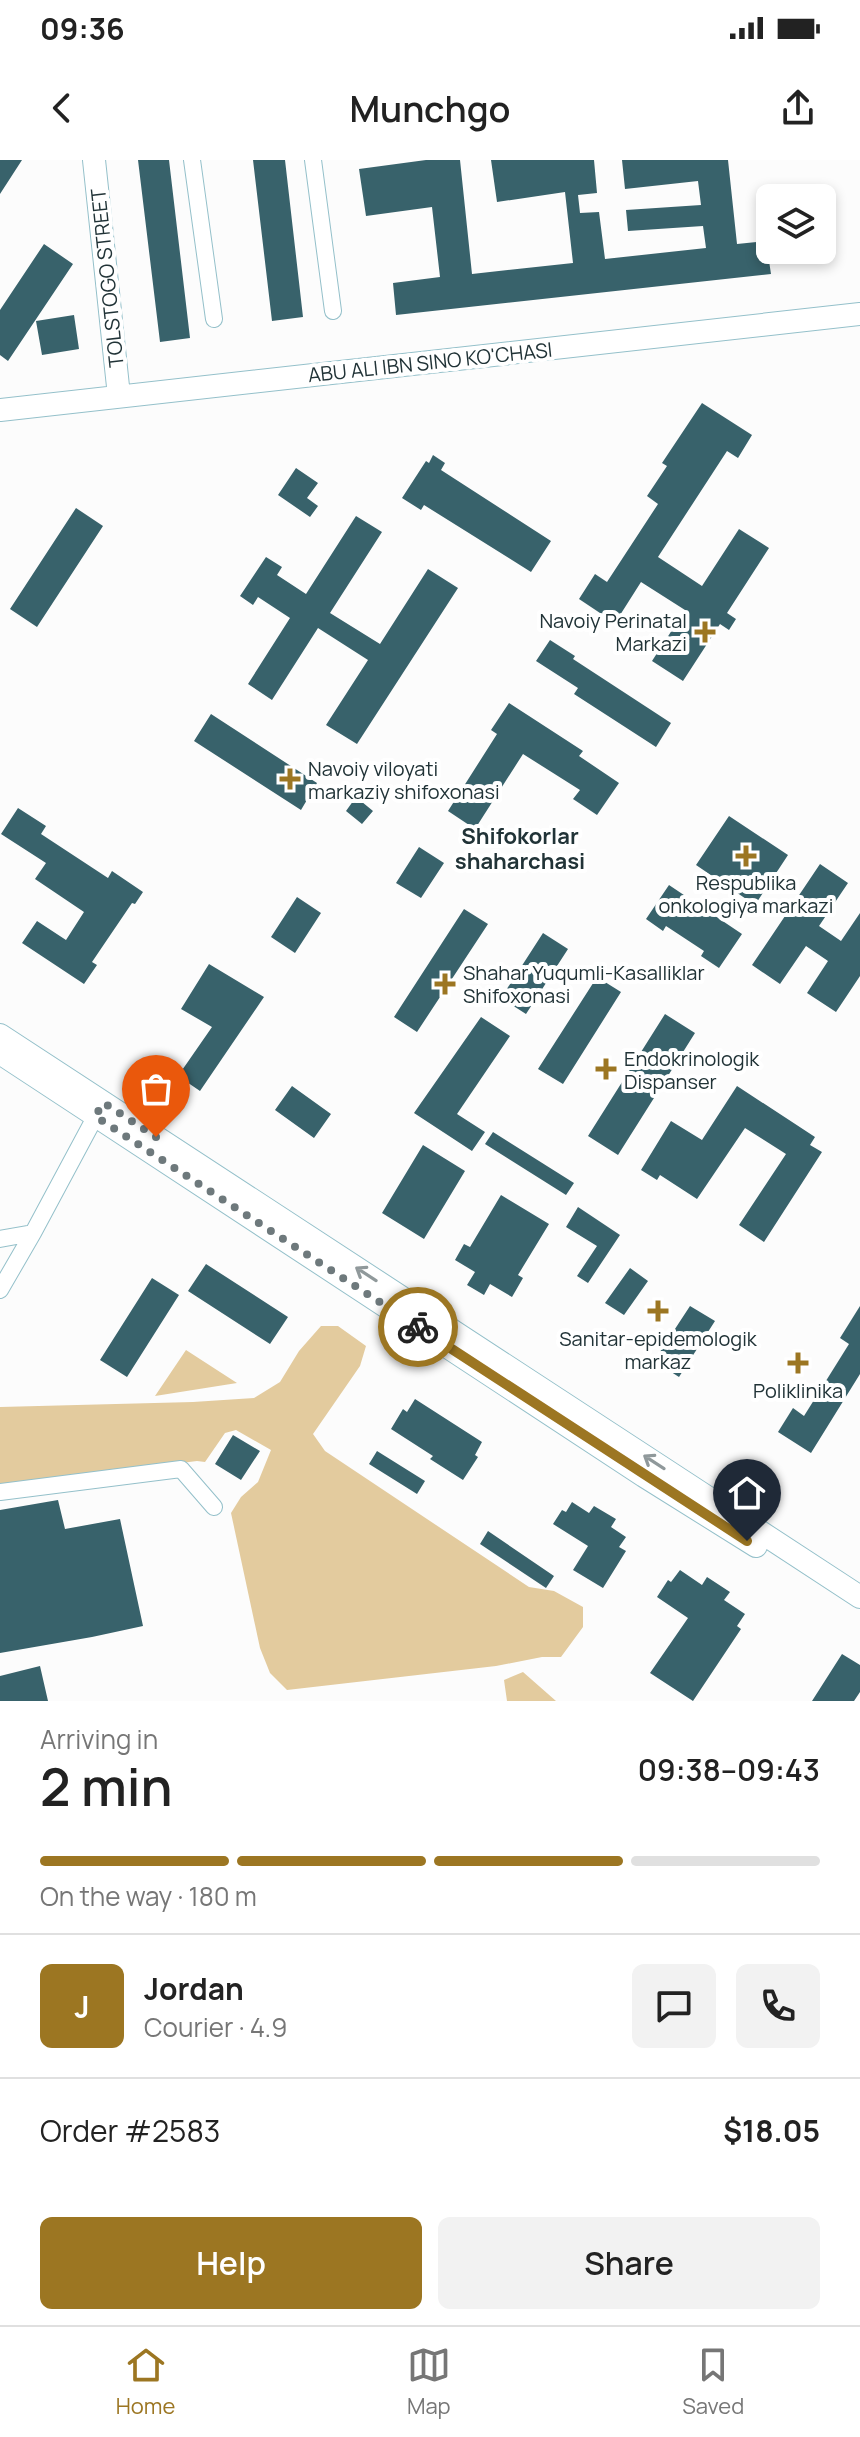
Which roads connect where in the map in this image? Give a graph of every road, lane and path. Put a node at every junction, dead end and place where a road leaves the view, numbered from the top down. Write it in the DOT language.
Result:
graph roads {
  1 [pos="94,160"];
  2 [pos="192,160"];
  3 [pos="313,160"];
  4 [pos="860,303"];
  5 [pos="333,311"];
  6 [pos="860,314"];
  7 [pos="214,319"];
  8 [pos="118,390"];
  9 [pos="0,398"];
  10 [pos="0,410"];
  11 [pos="0,1035"];
  12 [pos="0,1053"];
  13 [pos="100,1110"];
  14 [pos="33,1233"];
  15 [pos="0,1239"];
  16 [pos="0,1290"];
  17 [pos="0,1492"];
  18 [pos="214,1507"];
  19 [pos="860,1597"];
  20 [pos="860,1613"];
  1 -- 8 [label="main road, TOLSTOGO STREET"];
  2 -- 7 [label="street"];
  3 -- 5 [label="street"];
  4 -- 8 [label="main road, ABU ALI IBN SINO KO'CHASI"];
  6 -- 8 [label="main road, ABU ALI IBN SINO KO'CHASI"];
  8 -- 9 [label="main road, ABU ALI IBN SINO KO'CHASI"];
  8 -- 10 [label="main road, ABU ALI IBN SINO KO'CHASI"];
  11 -- 13 [label="main road"];
  12 -- 13 [label="main road"];
  13 -- 14 [label="street"];
  19 -- 13 [label="main road, one-way"];
  13 -- 20 [label="main road"];
  14 -- 15 [label="street"];
  14 -- 16 [label="street"];
  17 -- 18 [label="street"];
}
